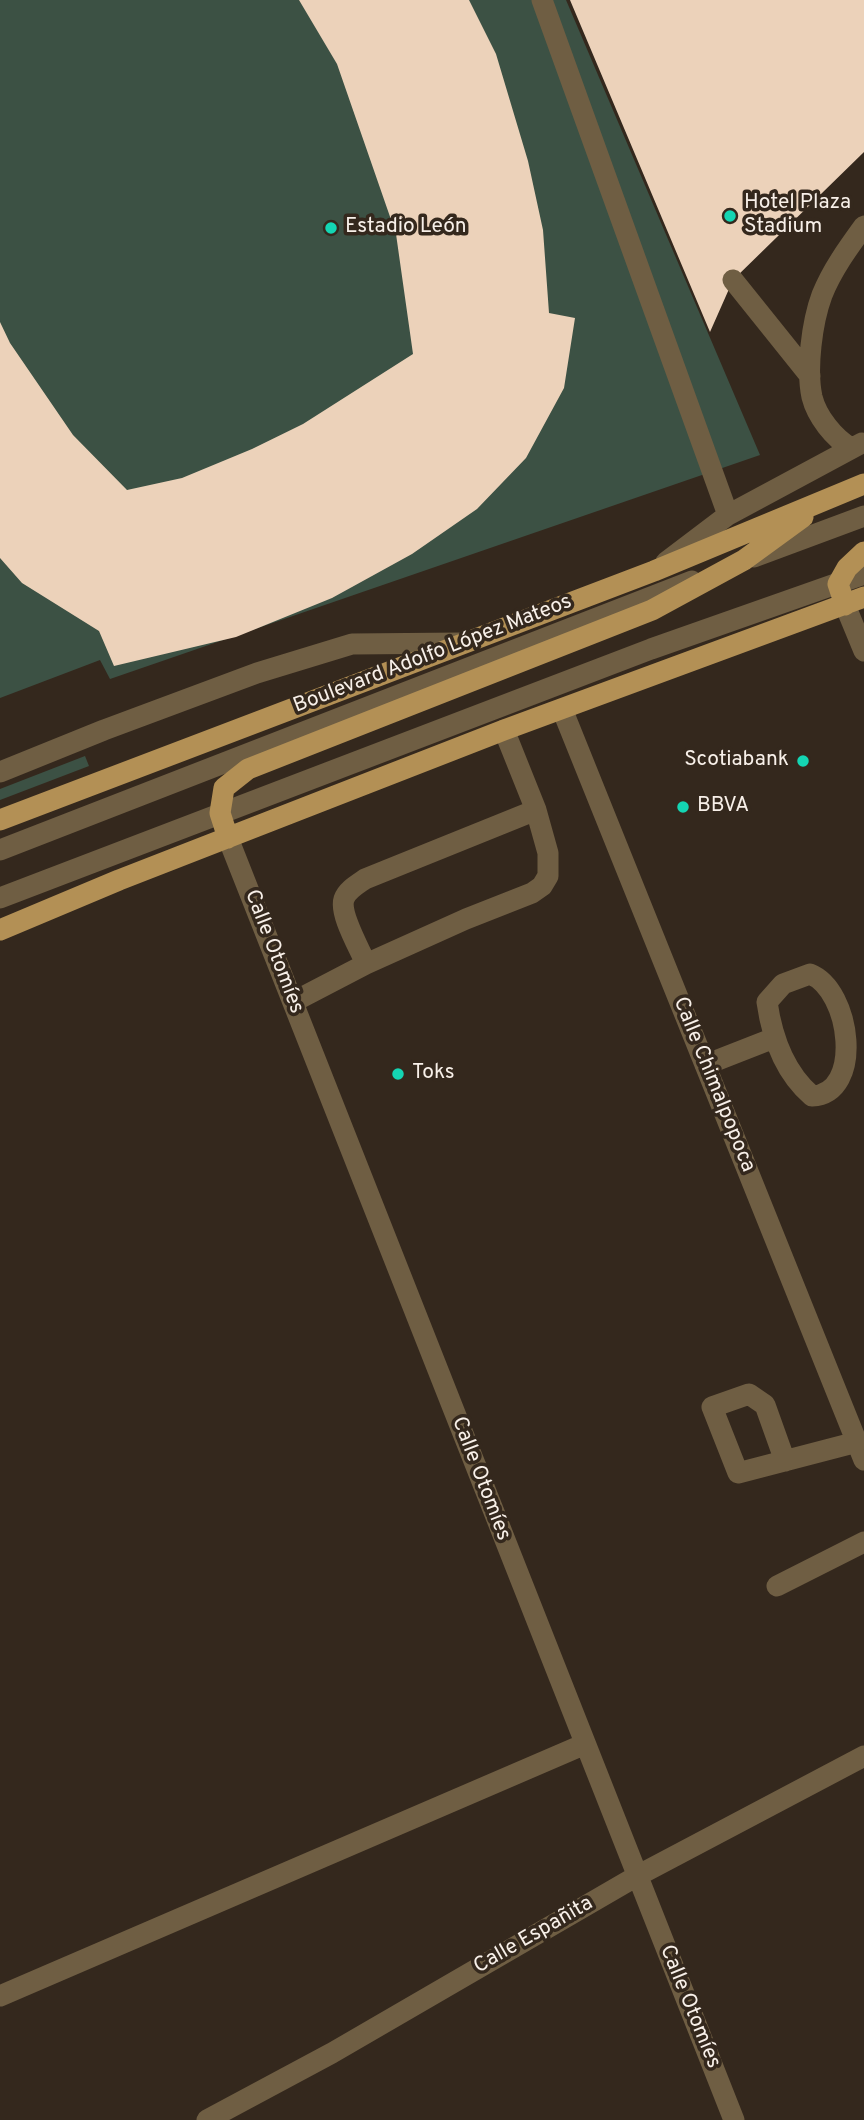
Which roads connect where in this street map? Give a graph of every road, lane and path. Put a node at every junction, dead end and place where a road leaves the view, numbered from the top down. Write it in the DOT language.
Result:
graph roads {
  1 [pos="542,0"];
  2 [pos="864,226"];
  3 [pos="733,280"];
  4 [pos="810,376"];
  5 [pos="858,445"];
  6 [pos="864,484"];
  7 [pos="830,497"];
  8 [pos="728,515"];
  9 [pos="864,516"];
  10 [pos="864,552"];
  11 [pos="744,560"];
  12 [pos="654,571"];
  13 [pos="864,574"];
  14 [pos="849,596"];
  15 [pos="462,643"];
  16 [pos="864,651"];
  17 [pos="562,709"];
  18 [pos="504,730"];
  19 [pos="0,772"];
  20 [pos="536,810"];
  21 [pos="220,813"];
  22 [pos="0,820"];
  23 [pos="228,838"];
  24 [pos="0,849"];
  25 [pos="0,898"];
  26 [pos="0,930"];
  27 [pos="366,964"];
  28 [pos="293,1002"];
  29 [pos="774,1038"];
  30 [pos="705,1065"];
  31 [pos="860,1451"];
  32 [pos="785,1461"];
  33 [pos="864,1542"];
  34 [pos="777,1586"];
  35 [pos="584,1744"];
  36 [pos="864,1756"];
  37 [pos="637,1876"];
  38 [pos="0,1996"];
  39 [pos="207,2120"];
  40 [pos="734,2120"];
  1 -- 8 [label="street"];
  2 -- 4 [label="street"];
  3 -- 4 [label="street"];
  4 -- 5 [label="street"];
  5 -- 8 [label="street"];
  6 -- 7 [label="main road, Boulevard Adolfo López Mateos"];
  7 -- 11 [label="main road"];
  7 -- 12 [label="main road, Boulevard Adolfo López Mateos"];
  8 -- 12 [label="street"];
  9 -- 11 [label="street"];
  10 -- 14 [label="main road"];
  11 -- 21 [label="main road"];
  11 -- 24 [label="street"];
  12 -- 15 [label="main road, Boulevard Adolfo López Mateos"];
  13 -- 14 [label="street"];
  14 -- 16 [label="street"];
  14 -- 17 [label="main road"];
  14 -- 21 [label="street"];
  15 -- 19 [label="street"];
  15 -- 22 [label="main road, Boulevard Adolfo López Mateos"];
  17 -- 18 [label="main road"];
  17 -- 30 [label="street, Calle Chimalpopoca"];
  18 -- 20 [label="street"];
  18 -- 23 [label="main road"];
  20 -- 27 [label="street"];
  20 -- 27 [label="street"];
  21 -- 23 [label="main road"];
  21 -- 25 [label="street"];
  23 -- 26 [label="main road"];
  23 -- 28 [label="street, Calle Otomíes"];
  27 -- 28 [label="street"];
  28 -- 35 [label="street, Calle Otomíes"];
  29 -- 29 [label="street"];
  29 -- 30 [label="street"];
  30 -- 31 [label="street, Calle Chimalpopoca"];
  31 -- 32 [label="street"];
  33 -- 34 [label="street"];
  35 -- 37 [label="street, Calle Otomíes"];
  35 -- 38 [label="street"];
  36 -- 37 [label="street, Calle Españita"];
  37 -- 39 [label="street, Calle Españita"];
  37 -- 40 [label="street, Calle Otomíes"];
}
